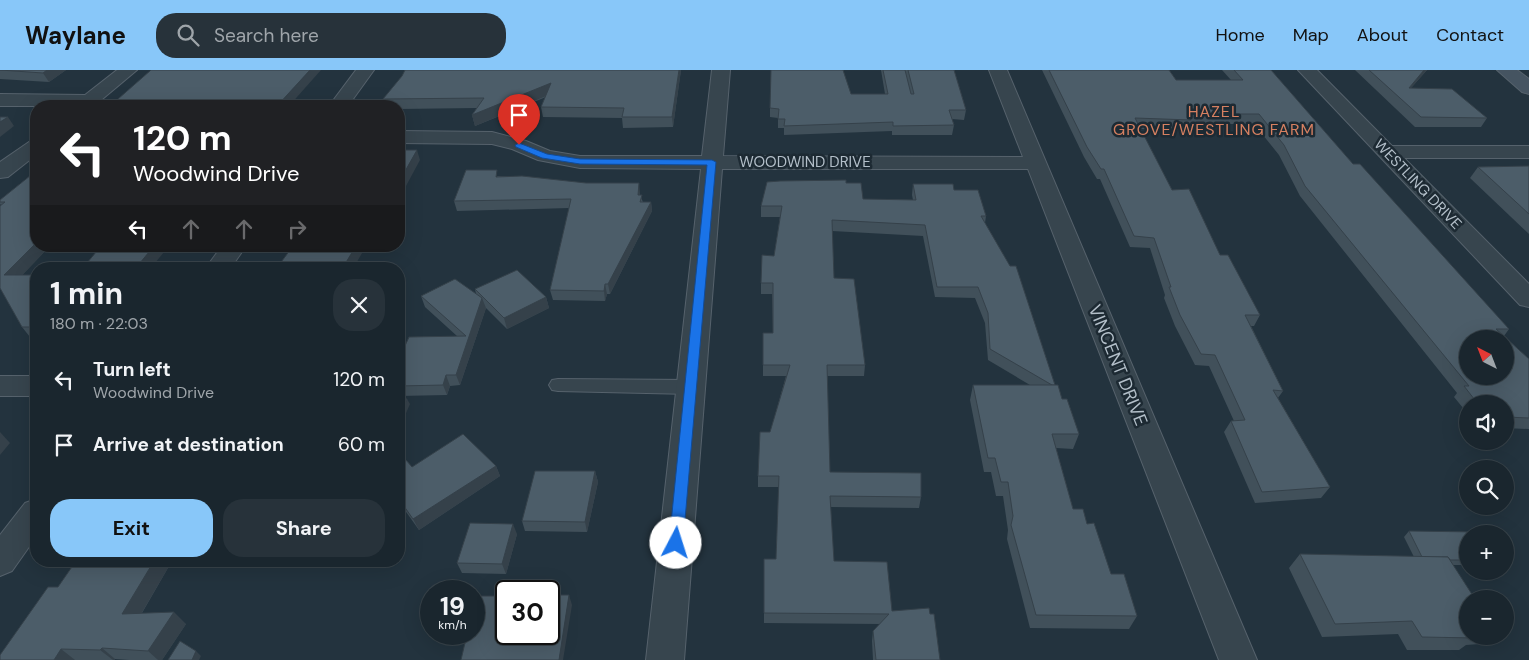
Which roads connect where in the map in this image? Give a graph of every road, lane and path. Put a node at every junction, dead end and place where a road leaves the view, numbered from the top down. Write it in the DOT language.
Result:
graph roads {
  1 [pos="128,70"];
  2 [pos="365,70"];
  3 [pos="721,70"];
  4 [pos="998,70"];
  5 [pos="1307,70"];
  6 [pos="1506,70"];
  7 [pos="1529,88"];
  8 [pos="0,100"];
  9 [pos="91,100"];
  10 [pos="342,100"];
  11 [pos="30,101"];
  12 [pos="405,137"];
  13 [pos="30,150"];
  14 [pos="1387,152"];
  15 [pos="1529,152"];
  16 [pos="712,162"];
  17 [pos="1036,163"];
  18 [pos="0,172"];
  19 [pos="1529,299"];
  20 [pos="558,385"];
  21 [pos="0,386"];
  22 [pos="30,386"];
  23 [pos="691,387"];
  24 [pos="30,520"];
  25 [pos="0,561"];
  26 [pos="665,660"];
  27 [pos="1238,660"];
  1 -- 9 [label="street"];
  2 -- 10 [label="street"];
  3 -- 16 [label="street"];
  4 -- 17 [label="street, VINCENT DRIVE"];
  5 -- 14 [label="street, WESTLING DRIVE"];
  6 -- 7 [label="street"];
  8 -- 11 [label="street"];
  12 -- 16 [label="street, WOODWIND DRIVE"];
  13 -- 18 [label="street"];
  14 -- 15 [label="street"];
  14 -- 19 [label="street, WESTLING DRIVE"];
  16 -- 17 [label="street, WOODWIND DRIVE"];
  16 -- 23 [label="street"];
  17 -- 27 [label="street, VINCENT DRIVE"];
  20 -- 23 [label="lane"];
  21 -- 22 [label="street"];
  23 -- 26 [label="street"];
  24 -- 25 [label="street"];
}
